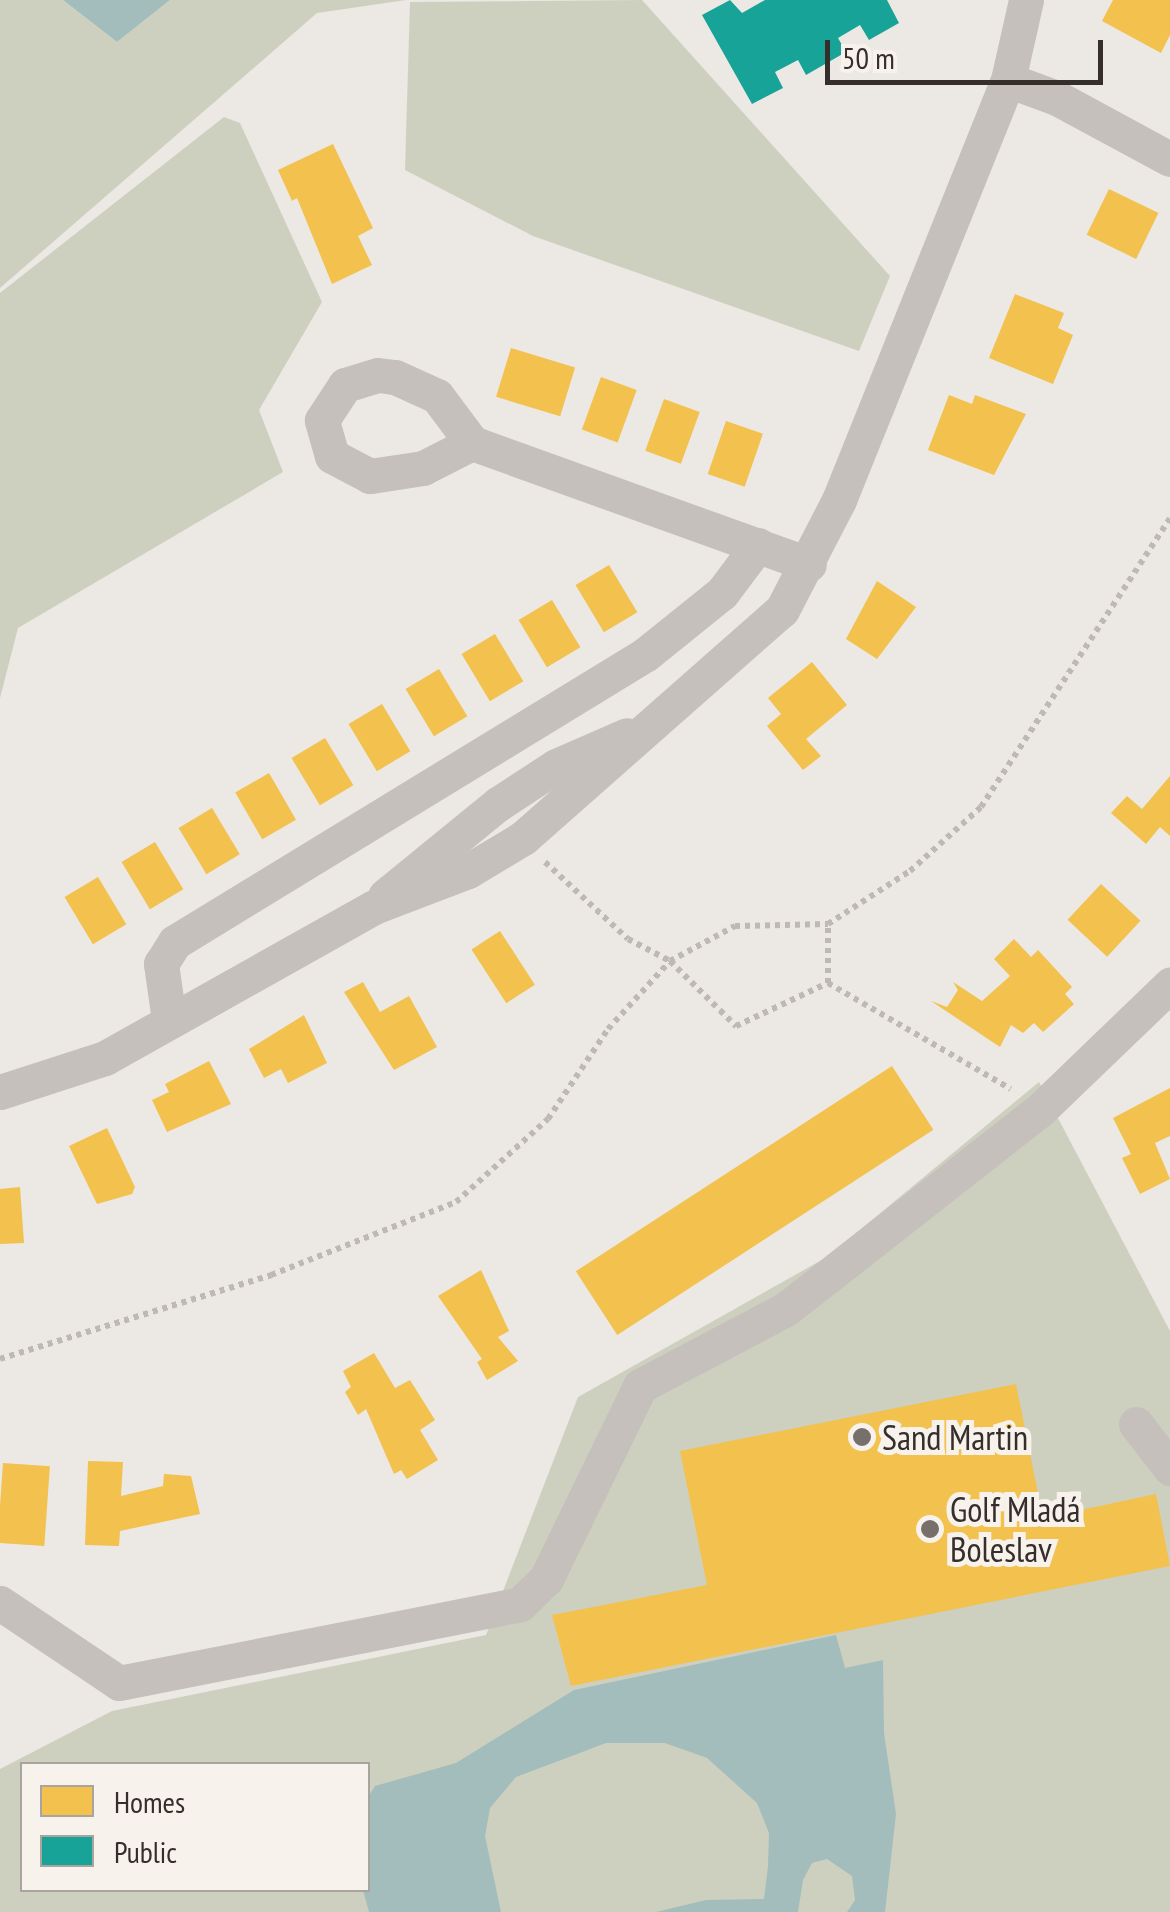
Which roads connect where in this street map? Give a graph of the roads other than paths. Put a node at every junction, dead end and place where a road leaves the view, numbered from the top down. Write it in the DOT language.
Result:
graph roads {
  1 [pos="1026,0"];
  2 [pos="1008,80"];
  3 [pos="1170,159"];
  4 [pos="472,443"];
  5 [pos="758,546"];
  6 [pos="808,564"];
  7 [pos="638,730"];
  8 [pos="374,906"];
  9 [pos="1170,985"];
  10 [pos="169,1020"];
  11 [pos="0,1092"];
  12 [pos="1136,1424"];
  13 [pos="1170,1468"];
  14 [pos="0,1604"];
  1 -- 2 [label="street"];
  2 -- 3 [label="street"];
  2 -- 6 [label="street"];
  4 -- 5 [label="street"];
  5 -- 6 [label="street"];
  5 -- 10 [label="street"];
  6 -- 7 [label="street"];
  7 -- 8 [label="street"];
  7 -- 8 [label="street"];
  8 -- 10 [label="street"];
  9 -- 14 [label="street"];
  10 -- 11 [label="street"];
  12 -- 13 [label="street"];
}
